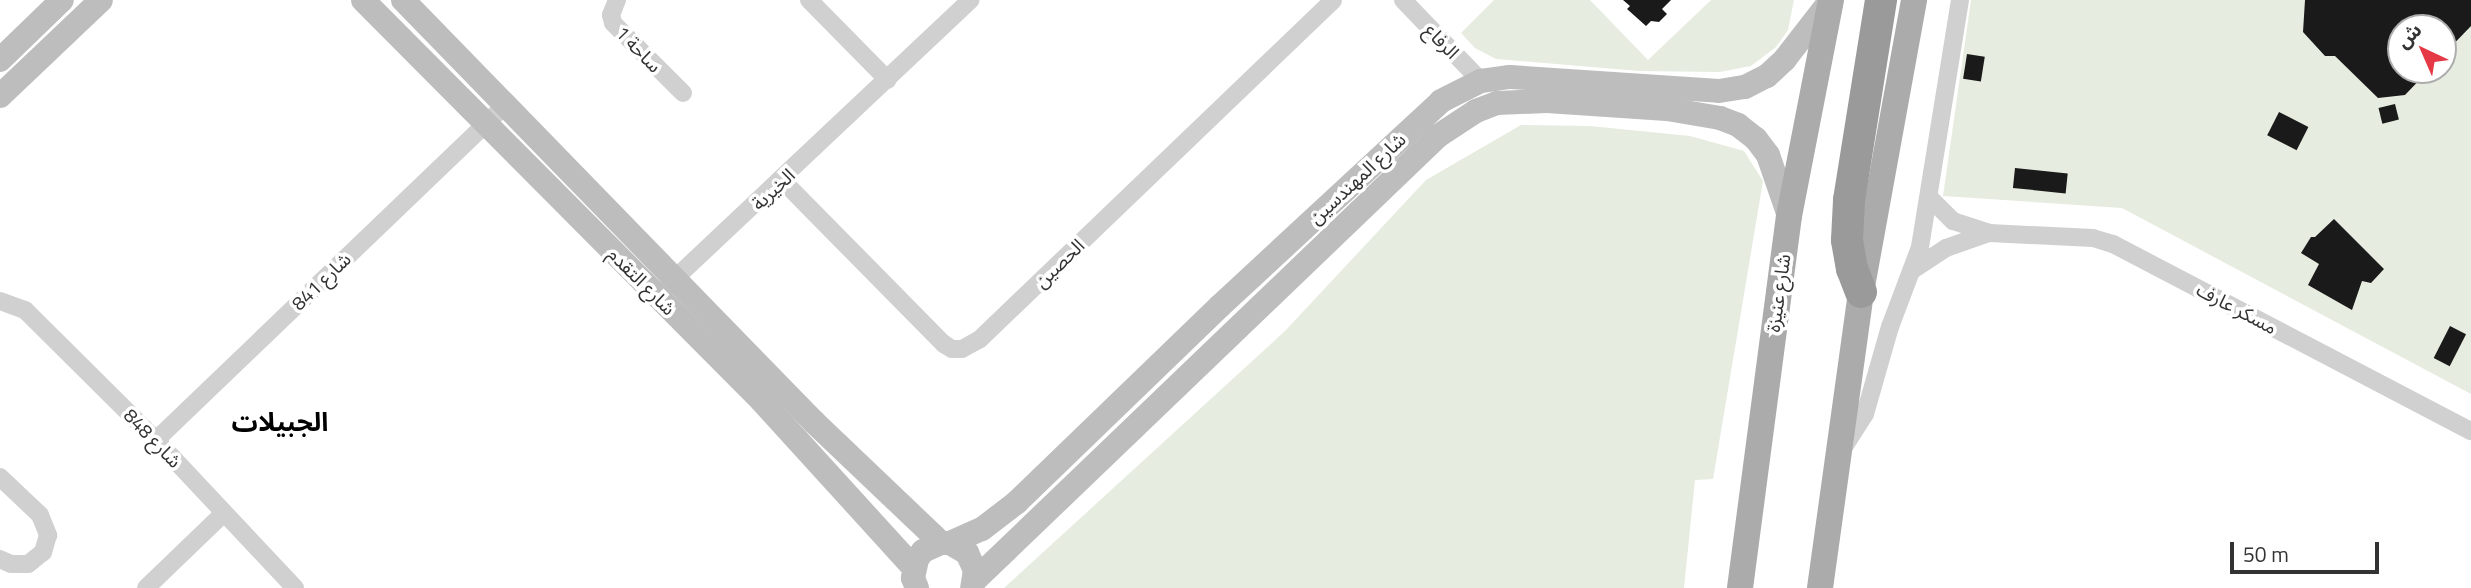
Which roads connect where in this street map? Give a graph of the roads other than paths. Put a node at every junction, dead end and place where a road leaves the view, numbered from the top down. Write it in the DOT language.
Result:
graph roads {
  1 [pos="62,0"];
  2 [pos="101,0"];
  3 [pos="363,0"];
  4 [pos="403,0"];
  5 [pos="617,0"];
  6 [pos="809,0"];
  7 [pos="971,0"];
  8 [pos="1333,0"];
  9 [pos="1403,0"];
  10 [pos="1831,0"];
  11 [pos="1881,0"];
  12 [pos="1914,0"];
  13 [pos="1959,0"];
  14 [pos="0,60"];
  15 [pos="888,80"];
  16 [pos="1481,81"];
  17 [pos="683,93"];
  18 [pos="0,96"];
  19 [pos="504,106"];
  20 [pos="486,123"];
  21 [pos="782,180"];
  22 [pos="1929,197"];
  23 [pos="1789,216"];
  24 [pos="1989,233"];
  25 [pos="1911,271"];
  26 [pos="666,288"];
  27 [pos="1861,292"];
  28 [pos="0,302"];
  29 [pos="2471,430"];
  30 [pos="156,440"];
  31 [pos="1839,454"];
  32 [pos="0,477"];
  33 [pos="223,514"];
  34 [pos="946,543"];
  35 [pos="0,558"];
  36 [pos="913,580"];
  37 [pos="973,584"];
  38 [pos="146,588"];
  39 [pos="295,588"];
  40 [pos="1740,588"];
  41 [pos="1820,588"];
  1 -- 14 [label="street"];
  2 -- 18 [label="street"];
  3 -- 20 [label="street, شارع التقدم"];
  4 -- 19 [label="street, شارع التقدم"];
  5 -- 17 [label="street, ساحة 1"];
  6 -- 15 [label="street"];
  7 -- 15 [label="street, الخيرية"];
  8 -- 21 [label="street, الحصين"];
  9 -- 16 [label="street, الرفاع"];
  10 -- 16 [label="street, شارع المهندسين"];
  10 -- 23 [label="main road, شارع عنيزة"];
  11 -- 27 [label="highway"];
  12 -- 27 [label="main road"];
  13 -- 22 [label="street"];
  15 -- 21 [label="street, الخيرية"];
  16 -- 34 [label="street, شارع المهندسين"];
  19 -- 20 [label="street, شارع 841"];
  19 -- 26 [label="street, شارع التقدم"];
  20 -- 26 [label="street, شارع التقدم"];
  20 -- 30 [label="street, شارع 841"];
  21 -- 26 [label="street, الخيرية"];
  22 -- 24 [label="street, مسكر عارف"];
  22 -- 25 [label="street"];
  23 -- 37 [label="street, شارع المهندسين"];
  23 -- 40 [label="main road, شارع عنيزة"];
  24 -- 25 [label="street, مسكر عارف"];
  24 -- 29 [label="street, مسكر عارف"];
  25 -- 31 [label="street"];
  26 -- 34 [label="street, شارع التقدم"];
  26 -- 36 [label="street, شارع التقدم"];
  27 -- 31 [label="main road"];
  28 -- 30 [label="street, شارع 848"];
  30 -- 33 [label="street, شارع 848"];
  31 -- 41 [label="main road"];
  32 -- 35 [label="street"];
  33 -- 38 [label="street"];
  33 -- 39 [label="street, شارع 848"];
  34 -- 36 [label="street, شارع المهندسين"];
  34 -- 37 [label="street, شارع التقدم"];
}
